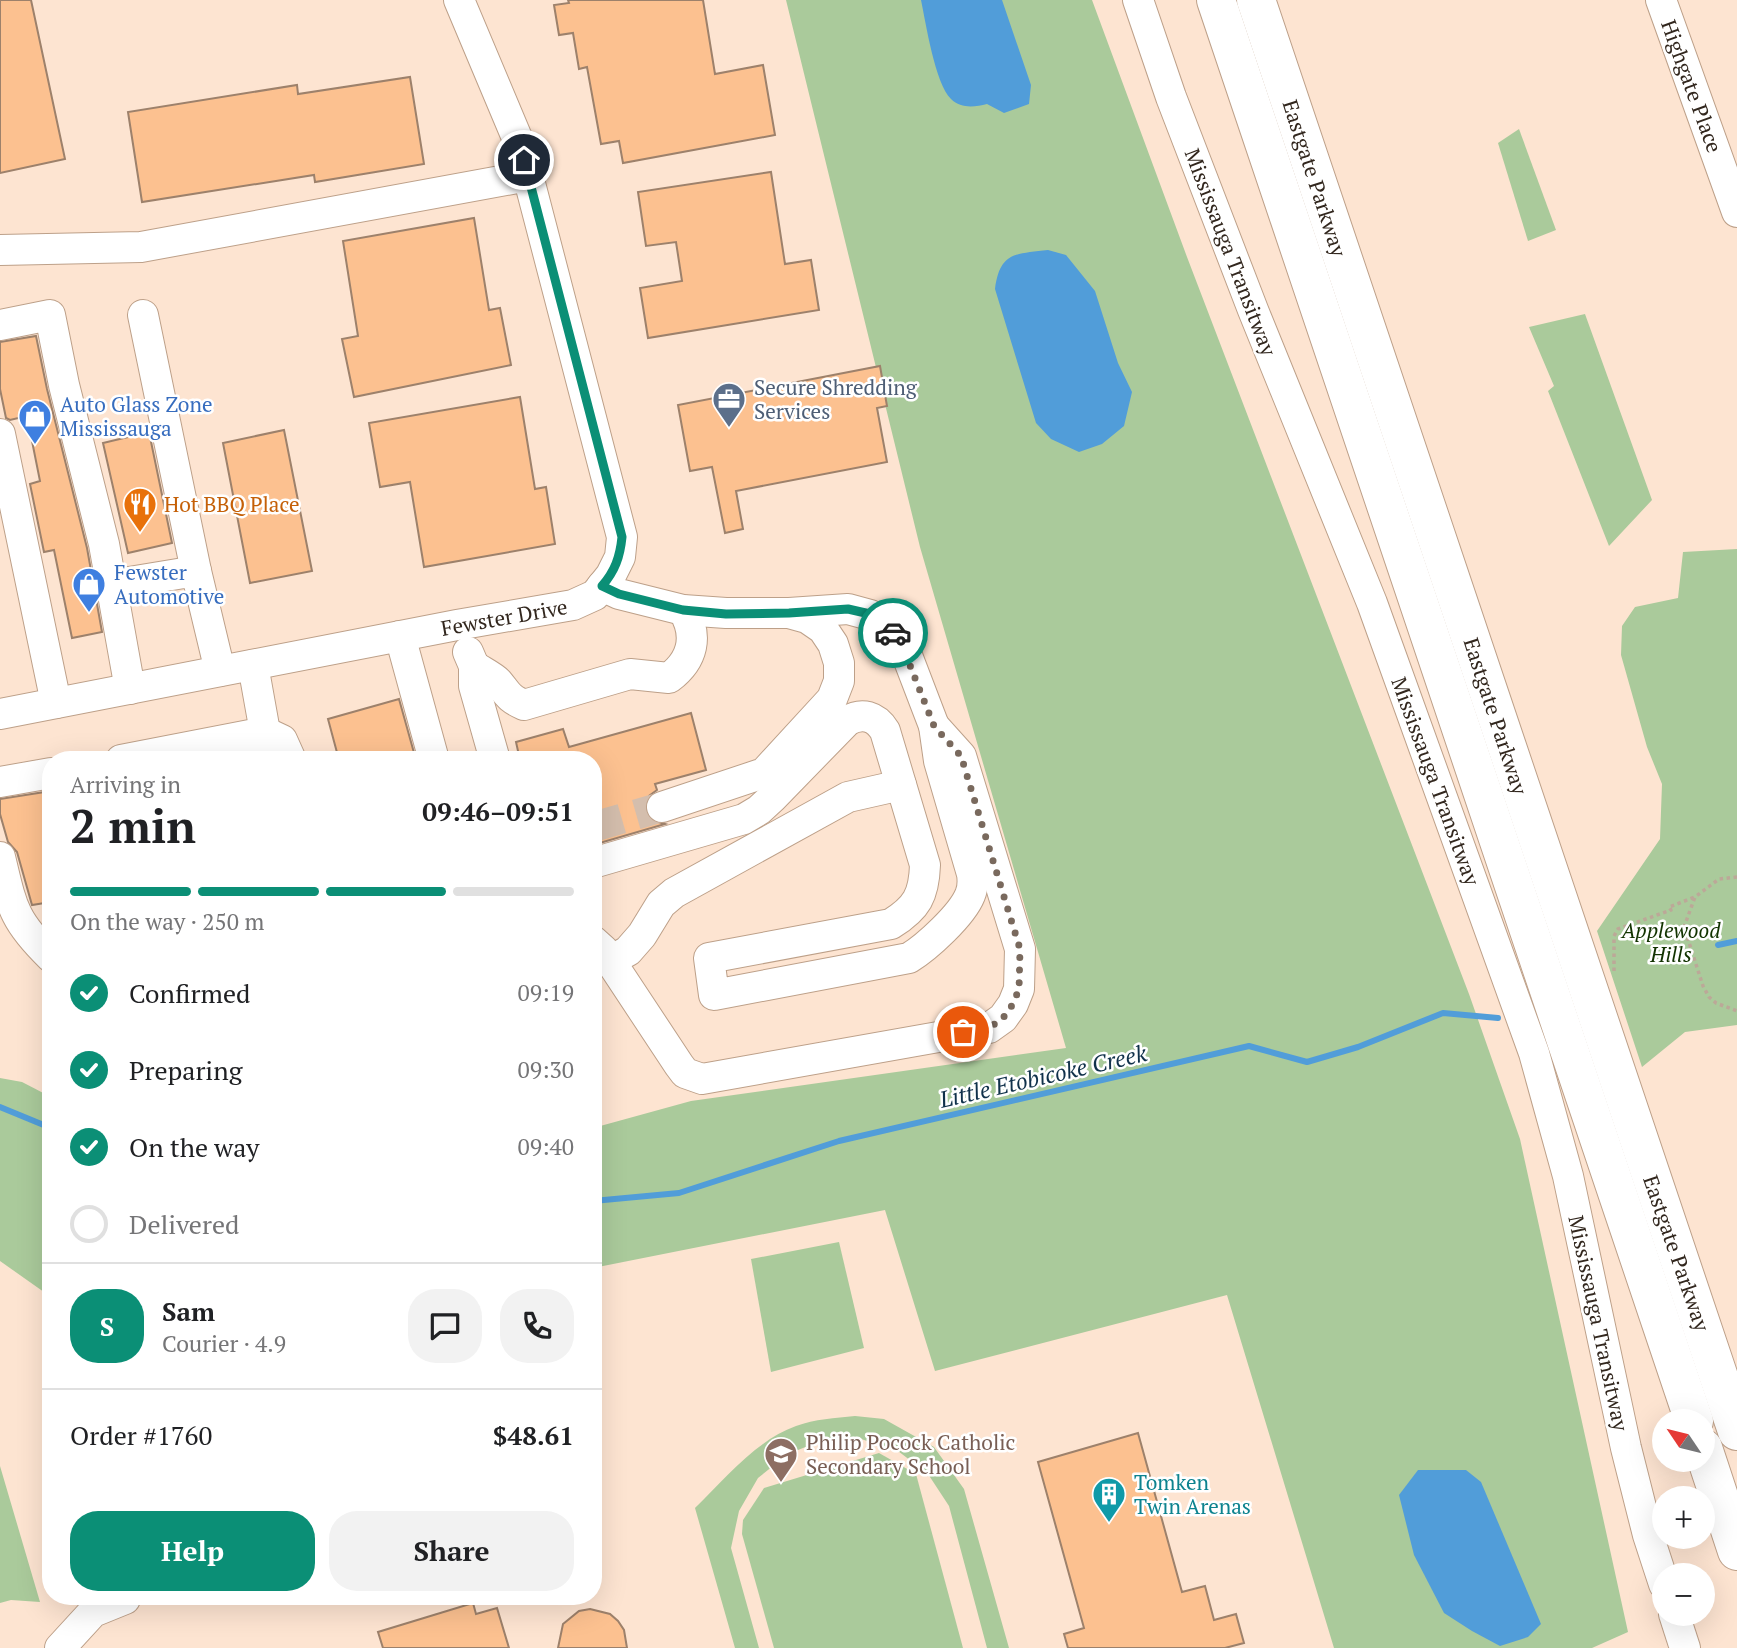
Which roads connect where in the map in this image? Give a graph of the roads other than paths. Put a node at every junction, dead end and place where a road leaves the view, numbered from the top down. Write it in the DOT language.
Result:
graph roads {
  1 [pos="458,0"];
  2 [pos="1138,0"];
  3 [pos="1216,0"];
  4 [pos="1256,0"];
  5 [pos="1661,0"];
  6 [pos="528,176"];
  7 [pos="1737,212"];
  8 [pos="0,250"];
  9 [pos="143,315"];
  10 [pos="0,325"];
  11 [pos="0,434"];
  12 [pos="196,571"];
  13 [pos="111,586"];
  14 [pos="602,586"];
  15 [pos="683,610"];
  16 [pos="789,613"];
  17 [pos="457,625"];
  18 [pos="400,636"];
  19 [pos="253,665"];
  20 [pos="474,666"];
  21 [pos="220,671"];
  22 [pos="130,689"];
  23 [pos="56,703"];
  24 [pos="0,714"];
  25 [pos="934,726"];
  26 [pos="260,746"];
  27 [pos="210,751"];
  28 [pos="287,751"];
  29 [pos="432,751"];
  30 [pos="492,751"];
  31 [pos="42,775"];
  32 [pos="0,782"];
  33 [pos="901,785"];
  34 [pos="759,810"];
  35 [pos="0,857"];
  36 [pos="602,860"];
  37 [pos="42,947"];
  38 [pos="602,951"];
  39 [pos="1690,1409"];
  40 [pos="1737,1431"];
  41 [pos="1711,1472"];
  42 [pos="1737,1550"];
  43 [pos="1657,1563"];
  44 [pos="110,1605"];
  45 [pos="1678,1626"];
  46 [pos="60,1648"];
  47 [pos="1685,1648"];
  1 -- 6 [label="street, Fewster Drive"];
  2 -- 43 [label="street, Mississauga Transitway"];
  3 -- 39 [label="main road, Eastgate Parkway"];
  4 -- 40 [label="main road, Eastgate Parkway"];
  5 -- 7 [label="street, Highgate Place"];
  6 -- 8 [label="street"];
  6 -- 14 [label="street, Fewster Drive"];
  9 -- 12 [label="street"];
  10 -- 13 [label="street"];
  11 -- 23 [label="street"];
  12 -- 13 [label="street"];
  12 -- 21 [label="street"];
  13 -- 22 [label="street"];
  14 -- 15 [label="street"];
  14 -- 17 [label="street, Fewster Drive"];
  15 -- 16 [label="street"];
  15 -- 20 [label="street"];
  16 -- 25 [label="street"];
  16 -- 34 [label="street"];
  17 -- 18 [label="street, Fewster Drive"];
  17 -- 20 [label="street"];
  18 -- 19 [label="street, Fewster Drive"];
  18 -- 29 [label="street"];
  19 -- 21 [label="street, Fewster Drive"];
  19 -- 26 [label="street"];
  20 -- 30 [label="street"];
  21 -- 22 [label="street, Fewster Drive"];
  22 -- 23 [label="street, Fewster Drive"];
  23 -- 24 [label="street, Fewster Drive"];
  25 -- 33 [label="street"];
  25 -- 38 [label="street"];
  26 -- 27 [label="street"];
  26 -- 28 [label="street"];
  31 -- 32 [label="street"];
  33 -- 34 [label="street"];
  33 -- 38 [label="street"];
  34 -- 36 [label="street"];
  35 -- 37 [label="street"];
  41 -- 42 [label="main road"];
  44 -- 46 [label="street"];
  45 -- 47 [label="street"];
}
